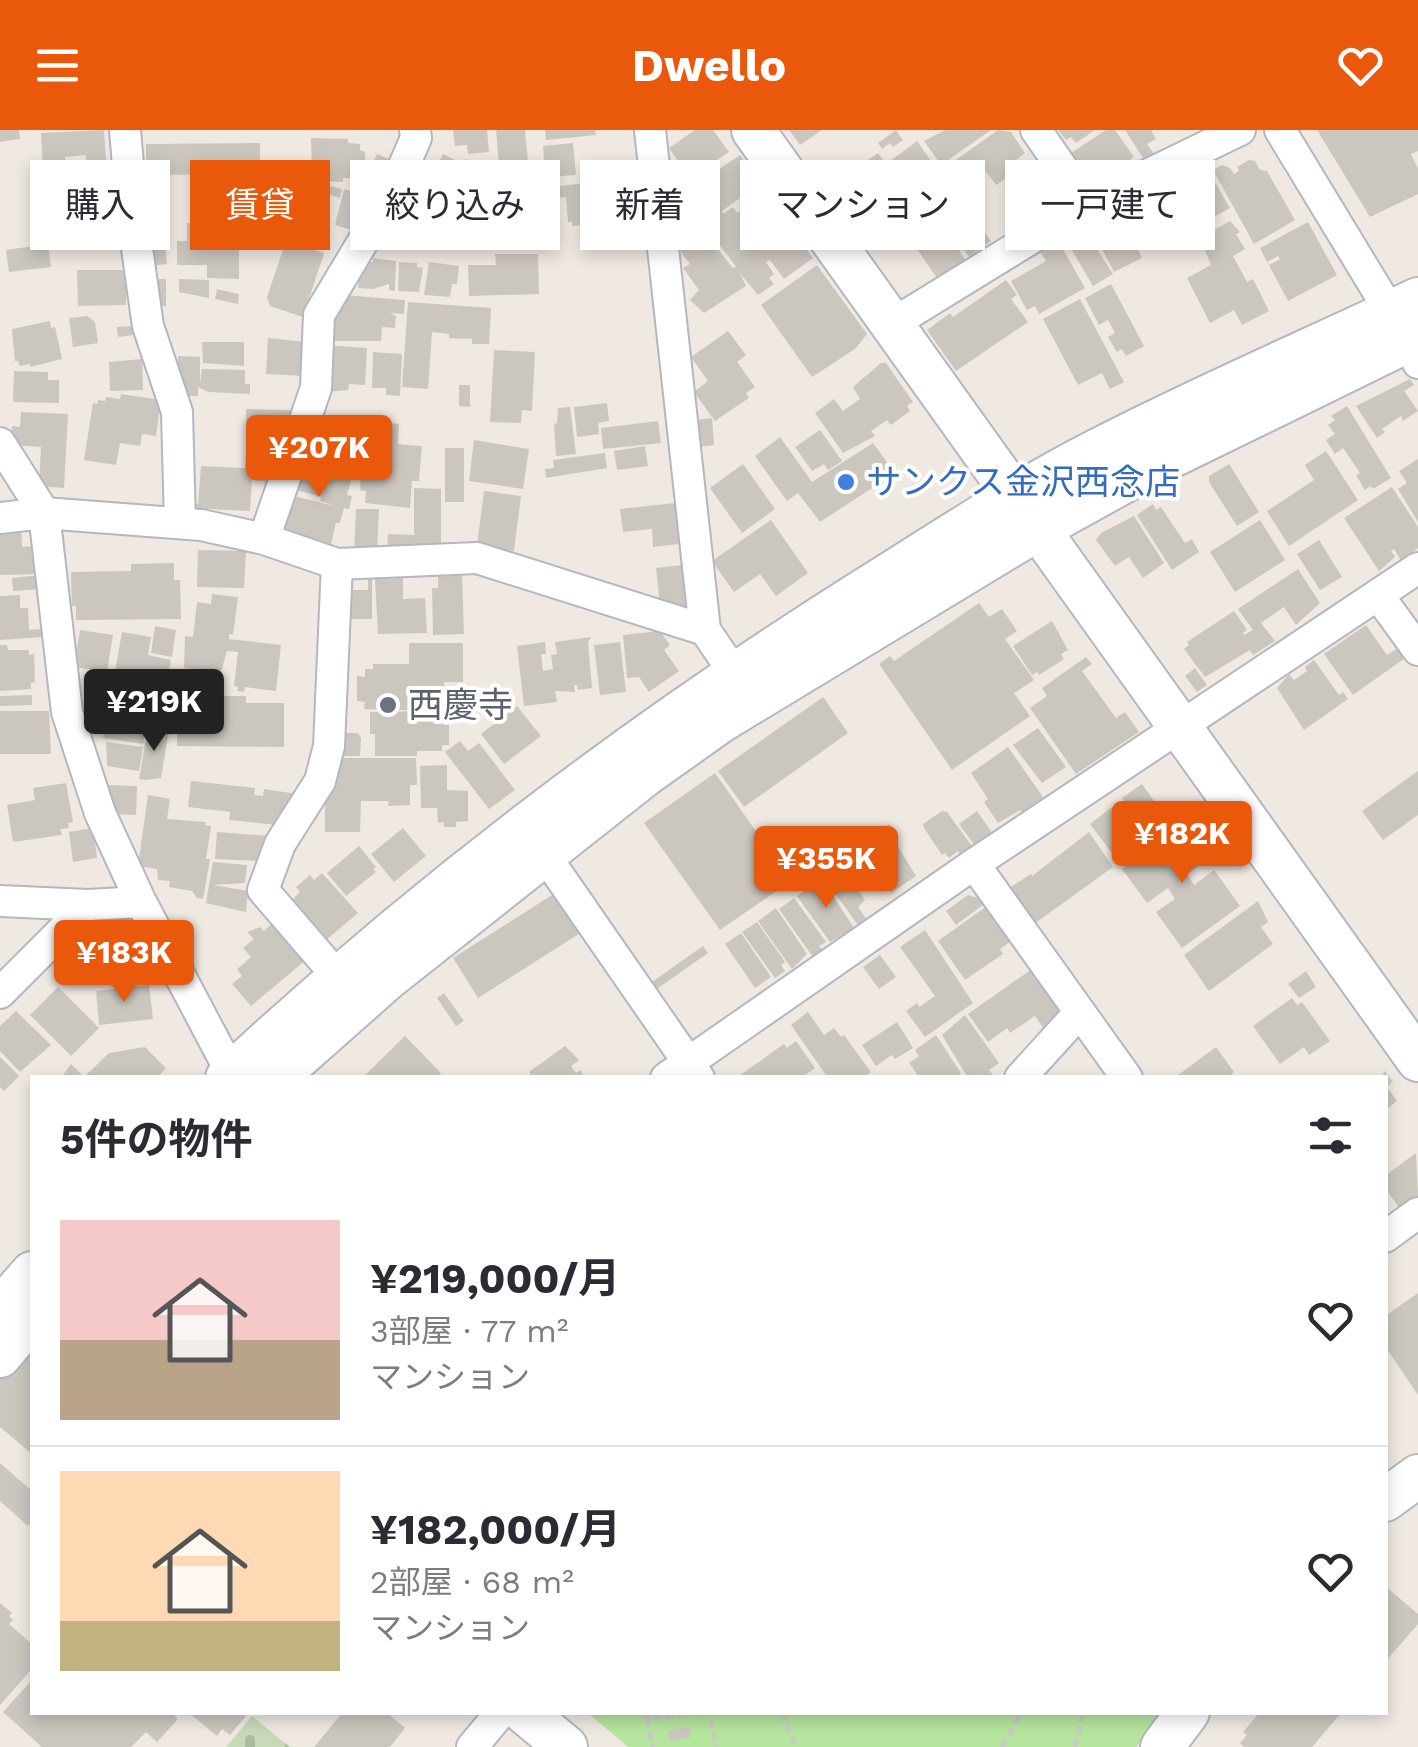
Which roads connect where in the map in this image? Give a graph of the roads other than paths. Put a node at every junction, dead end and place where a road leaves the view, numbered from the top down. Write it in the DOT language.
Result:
graph roads {
  1 [pos="126,130"];
  2 [pos="414,130"];
  3 [pos="650,130"];
  4 [pos="753,130"];
  5 [pos="1036,130"];
  6 [pos="1240,130"];
  7 [pos="1280,130"];
  8 [pos="1057,160"];
  9 [pos="1178,160"];
  10 [pos="1013,250"];
  11 [pos="892,324"];
  12 [pos="1411,330"];
  13 [pos="0,444"];
  14 [pos="1027,513"];
  15 [pos="44,514"];
  16 [pos="0,518"];
  17 [pos="180,524"];
  18 [pos="264,539"];
  19 [pos="337,564"];
  20 [pos="1418,568"];
  21 [pos="1378,594"];
  22 [pos="705,630"];
  23 [pos="1418,650"];
  24 [pos="735,674"];
  25 [pos="1180,726"];
  26 [pos="636,762"];
  27 [pos="544,854"];
  28 [pos="974,864"];
  29 [pos="0,901"];
  30 [pos="142,902"];
  31 [pos="88,906"];
  32 [pos="338,978"];
  33 [pos="0,993"];
  34 [pos="1080,1012"];
  35 [pos="1418,1060"];
  36 [pos="684,1071"];
  37 [pos="229,1075"];
  38 [pos="231,1075"];
  39 [pos="278,1075"];
  40 [pos="1023,1075"];
  41 [pos="1125,1075"];
  42 [pos="1418,1213"];
  43 [pos="1388,1235"];
  44 [pos="24,1294"];
  45 [pos="0,1356"];
  46 [pos="1418,1476"];
  47 [pos="1388,1498"];
  48 [pos="499,1715"];
  49 [pos="528,1715"];
  50 [pos="1186,1715"];
  51 [pos="472,1747"];
  52 [pos="566,1747"];
  53 [pos="1162,1747"];
  1 -- 17 [label="street"];
  2 -- 18 [label="street"];
  3 -- 22 [label="street"];
  4 -- 11 [label="street"];
  5 -- 8 [label="street"];
  6 -- 9 [label="street"];
  7 -- 12 [label="street"];
  10 -- 11 [label="street"];
  11 -- 14 [label="street"];
  12 -- 14 [label="street"];
  13 -- 15 [label="street"];
  14 -- 24 [label="street"];
  14 -- 25 [label="street"];
  14 -- 26 [label="street"];
  15 -- 16 [label="street"];
  15 -- 17 [label="street"];
  15 -- 30 [label="street"];
  17 -- 18 [label="street"];
  18 -- 19 [label="street"];
  19 -- 22 [label="street"];
  19 -- 32 [label="street"];
  20 -- 21 [label="street"];
  21 -- 23 [label="street"];
  21 -- 25 [label="street"];
  22 -- 24 [label="street"];
  24 -- 26 [label="street"];
  25 -- 28 [label="street"];
  25 -- 35 [label="street"];
  26 -- 27 [label="street"];
  26 -- 32 [label="street"];
  27 -- 36 [label="street"];
  27 -- 39 [label="street"];
  28 -- 34 [label="street"];
  28 -- 36 [label="street"];
  29 -- 31 [label="street"];
  30 -- 31 [label="street"];
  30 -- 37 [label="street"];
  31 -- 33 [label="street"];
  32 -- 38 [label="street"];
  34 -- 40 [label="street"];
  34 -- 41 [label="street"];
  42 -- 43 [label="street"];
  44 -- 45 [label="street"];
  46 -- 47 [label="street"];
  48 -- 51 [label="street"];
  49 -- 52 [label="street"];
  50 -- 53 [label="street"];
}
